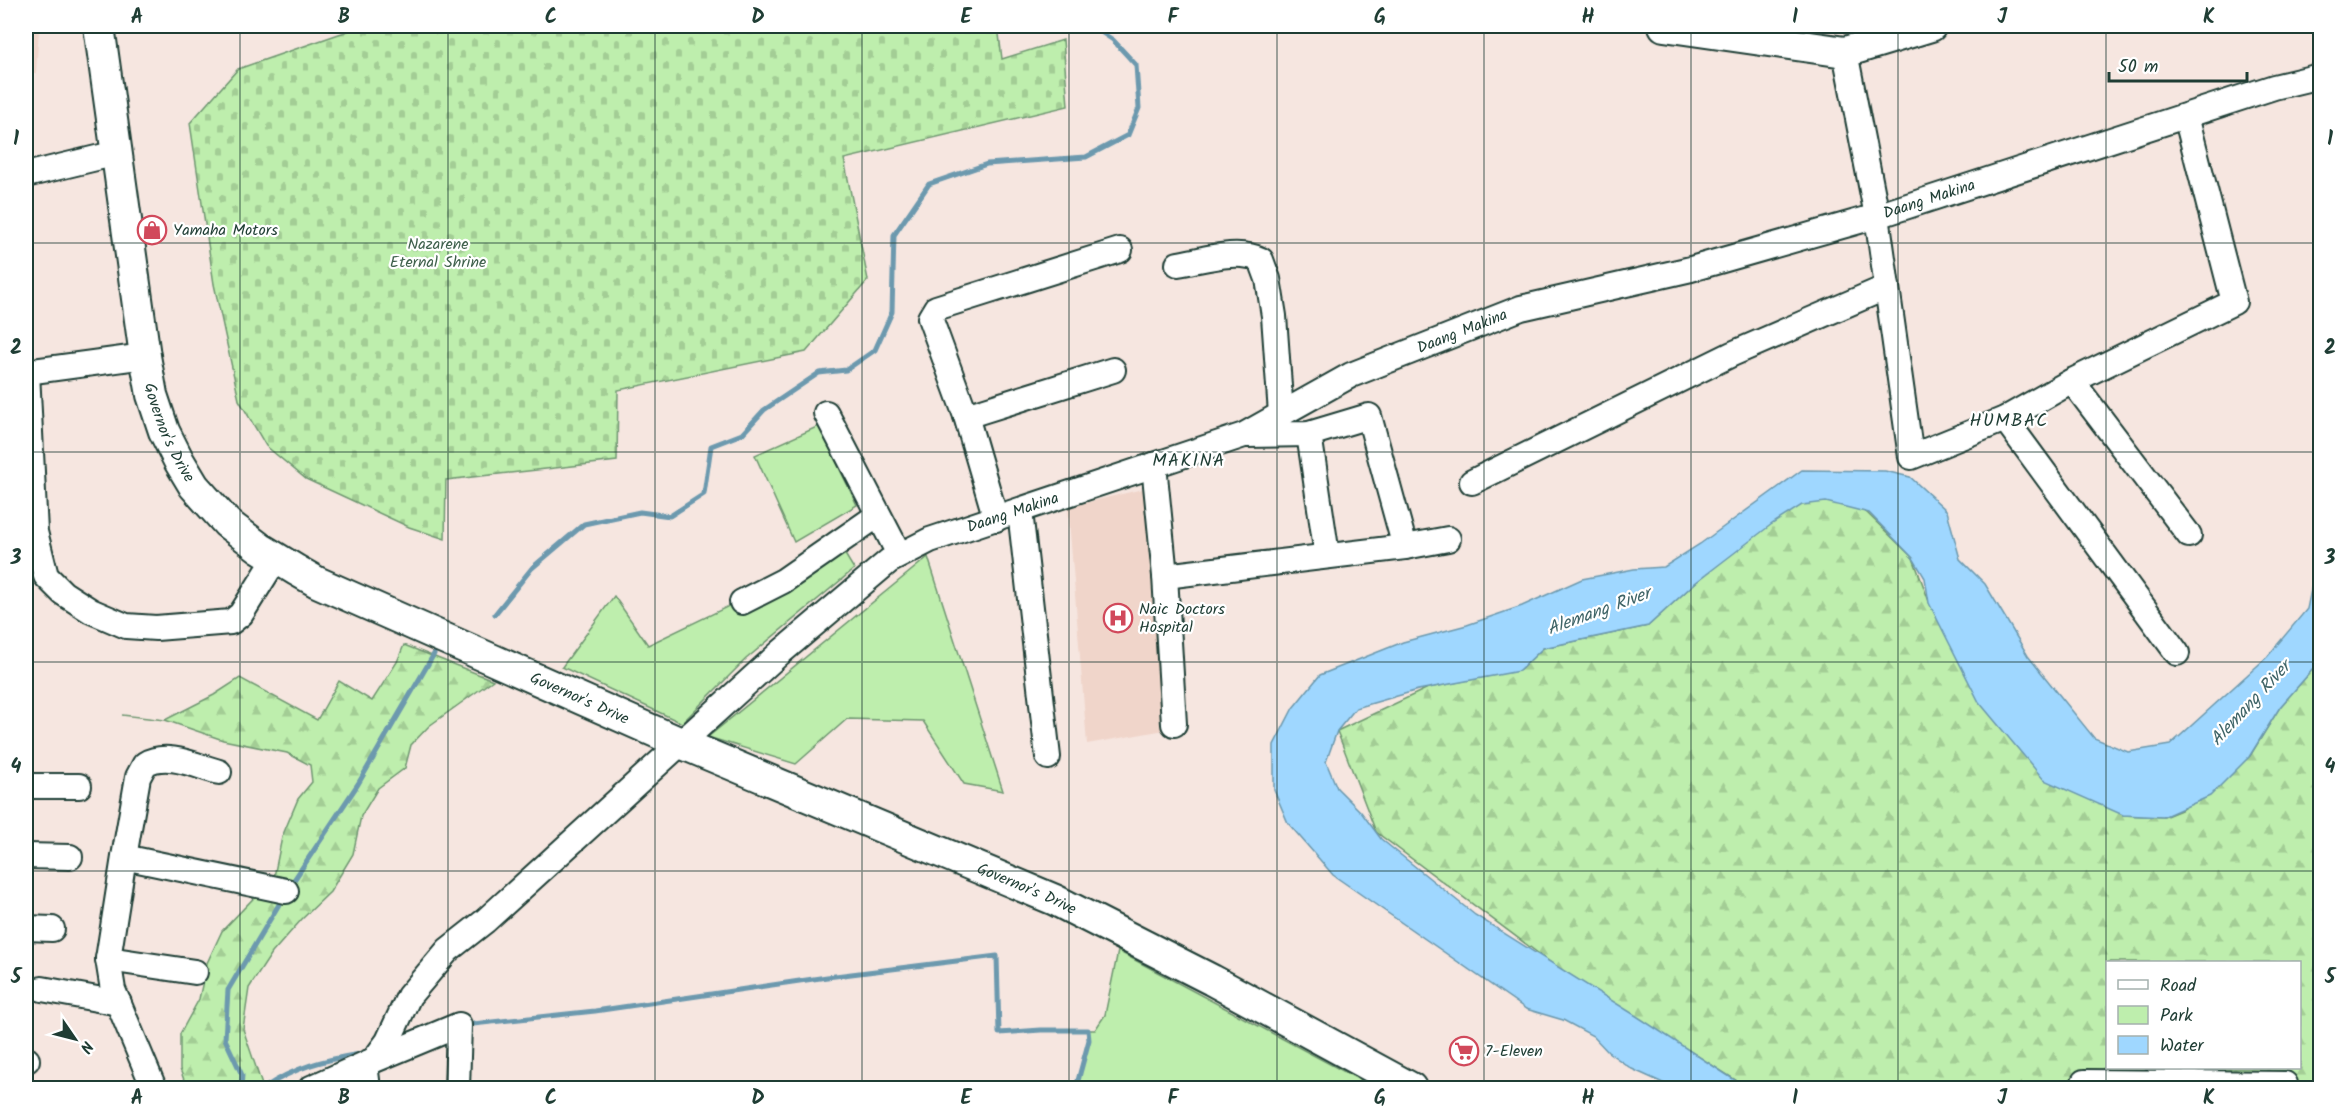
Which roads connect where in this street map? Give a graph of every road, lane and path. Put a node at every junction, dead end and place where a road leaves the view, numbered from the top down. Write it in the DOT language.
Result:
graph roads {
  1 [pos="99,26"];
  2 [pos="1664,26"];
  3 [pos="1931,26"];
  4 [pos="1845,52"];
  5 [pos="2320,76"];
  6 [pos="2186,116"];
  7 [pos="117,153"];
  8 [pos="26,175"];
  9 [pos="1877,216"];
  10 [pos="1120,250"];
  11 [pos="1178,264"];
  12 [pos="1887,287"];
  13 [pos="145,356"];
  14 [pos="1113,370"];
  15 [pos="26,372"];
  16 [pos="2073,381"];
  17 [pos="826,413"];
  18 [pos="1281,414"];
  19 [pos="966,416"];
  20 [pos="2005,420"];
  21 [pos="1309,434"];
  22 [pos="1244,435"];
  23 [pos="1154,465"];
  24 [pos="1472,482"];
  25 [pos="1020,511"];
  26 [pos="878,516"];
  27 [pos="996,519"];
  28 [pos="2189,535"];
  29 [pos="1448,539"];
  30 [pos="1405,547"];
  31 [pos="899,555"];
  32 [pos="1327,555"];
  33 [pos="276,558"];
  34 [pos="1165,576"];
  35 [pos="742,602"];
  36 [pos="2177,653"];
  37 [pos="1174,724"];
  38 [pos="683,744"];
  39 [pos="1048,757"];
  40 [pos="219,772"];
  41 [pos="26,786"];
  42 [pos="79,786"];
  43 [pos="26,856"];
  44 [pos="70,856"];
  45 [pos="124,857"];
  46 [pos="286,891"];
  47 [pos="26,928"];
  48 [pos="52,929"];
  49 [pos="108,959"];
  50 [pos="195,972"];
  51 [pos="36,994"];
  52 [pos="119,1003"];
  53 [pos="365,1064"];
  54 [pos="2285,1084"];
  55 [pos="154,1089"];
  56 [pos="311,1089"];
  57 [pos="368,1089"];
  58 [pos="457,1089"];
  59 [pos="1411,1089"];
  60 [pos="2081,1089"];
  1 -- 7 [label="main road, Governor's Drive"];
  2 -- 4 [label="main road"];
  3 -- 4 [label="main road"];
  4 -- 9 [label="street"];
  5 -- 6 [label="street, Daang Makina"];
  6 -- 9 [label="street, Daang Makina"];
  6 -- 16 [label="street"];
  7 -- 8 [label="street"];
  7 -- 13 [label="main road, Governor's Drive"];
  9 -- 12 [label="street"];
  9 -- 18 [label="street, Daang Makina"];
  10 -- 19 [label="street"];
  11 -- 18 [label="street"];
  12 -- 20 [label="street"];
  12 -- 24 [label="street"];
  13 -- 15 [label="street"];
  13 -- 33 [label="main road, Governor's Drive"];
  14 -- 19 [label="street"];
  15 -- 33 [label="street"];
  16 -- 20 [label="street"];
  16 -- 28 [label="street"];
  17 -- 26 [label="street"];
  18 -- 22 [label="street, Daang Makina"];
  19 -- 27 [label="street"];
  20 -- 36 [label="street"];
  21 -- 22 [label="street"];
  21 -- 30 [label="street"];
  21 -- 32 [label="street"];
  22 -- 23 [label="street, Daang Makina"];
  23 -- 25 [label="street, Daang Makina"];
  23 -- 34 [label="street"];
  25 -- 27 [label="street, Daang Makina"];
  25 -- 39 [label="street"];
  26 -- 31 [label="street"];
  26 -- 35 [label="street"];
  27 -- 31 [label="street, Daang Makina"];
  29 -- 30 [label="street"];
  30 -- 32 [label="street"];
  31 -- 38 [label="street, Daang Makina"];
  32 -- 34 [label="street"];
  33 -- 38 [label="main road, Governor's Drive"];
  34 -- 37 [label="street"];
  38 -- 53 [label="street, Daang Makina"];
  38 -- 59 [label="main road, Governor's Drive"];
  40 -- 45 [label="street"];
  41 -- 42 [label="street"];
  43 -- 44 [label="street"];
  45 -- 46 [label="street"];
  45 -- 49 [label="street"];
  47 -- 48 [label="street"];
  49 -- 50 [label="street"];
  49 -- 52 [label="street"];
  51 -- 52 [label="street"];
  52 -- 55 [label="street"];
  53 -- 56 [label="street"];
  53 -- 57 [label="street"];
  53 -- 58 [label="street"];
  54 -- 60 [label="street"];
}
